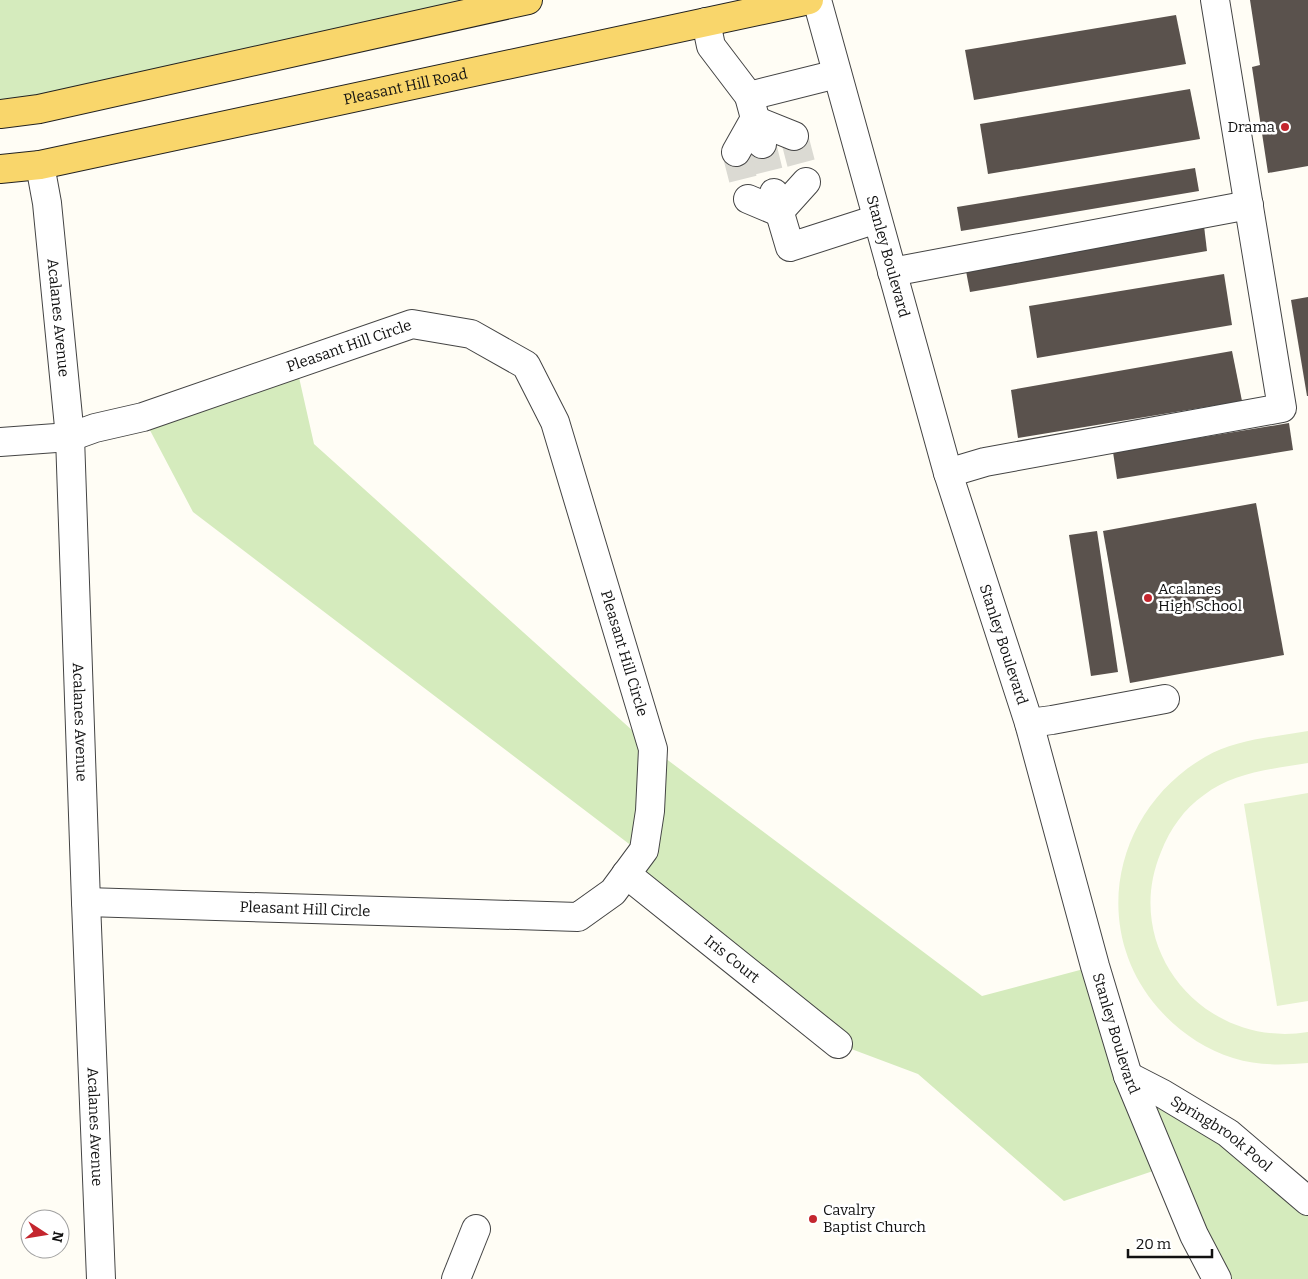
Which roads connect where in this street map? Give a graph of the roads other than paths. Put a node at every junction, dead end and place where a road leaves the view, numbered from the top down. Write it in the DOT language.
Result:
graph roads {
  1 [pos="528,0"];
  2 [pos="809,0"];
  3 [pos="817,0"];
  4 [pos="1215,0"];
  5 [pos="706,22"];
  6 [pos="837,74"];
  7 [pos="0,114"];
  8 [pos="755,120"];
  9 [pos="794,136"];
  10 [pos="736,152"];
  11 [pos="40,165"];
  12 [pos="0,169"];
  13 [pos="806,182"];
  14 [pos="748,200"];
  15 [pos="776,202"];
  16 [pos="1248,204"];
  17 [pos="877,219"];
  18 [pos="892,272"];
  19 [pos="70,437"];
  20 [pos="0,442"];
  21 [pos="948,473"];
  22 [pos="1165,699"];
  23 [pos="1029,722"];
  24 [pos="626,874"];
  25 [pos="86,902"];
  26 [pos="838,1044"];
  27 [pos="1128,1076"];
  28 [pos="1308,1201"];
  29 [pos="476,1229"];
  30 [pos="101,1279"];
  31 [pos="456,1279"];
  32 [pos="1217,1279"];
  1 -- 7 [label="main road"];
  2 -- 5 [label="main road, Pleasant Hill Road"];
  3 -- 6 [label="street, Stanley Boulevard"];
  4 -- 16 [label="street"];
  5 -- 8 [label="street"];
  5 -- 11 [label="main road, Pleasant Hill Road"];
  6 -- 8 [label="street"];
  6 -- 17 [label="street, Stanley Boulevard"];
  8 -- 9 [label="street"];
  8 -- 10 [label="street"];
  11 -- 12 [label="main road, Pleasant Hill Road"];
  11 -- 19 [label="street, Acalanes Avenue"];
  13 -- 15 [label="street"];
  14 -- 15 [label="street"];
  15 -- 17 [label="street"];
  16 -- 18 [label="street"];
  16 -- 21 [label="street"];
  17 -- 18 [label="street, Stanley Boulevard"];
  18 -- 21 [label="street, Stanley Boulevard"];
  19 -- 20 [label="street, Pleasant Hill Circle"];
  19 -- 24 [label="street, Pleasant Hill Circle"];
  19 -- 25 [label="street, Acalanes Avenue"];
  21 -- 23 [label="street, Stanley Boulevard"];
  22 -- 23 [label="street"];
  23 -- 27 [label="street, Stanley Boulevard"];
  24 -- 25 [label="street, Pleasant Hill Circle"];
  24 -- 26 [label="street, Iris Court"];
  25 -- 30 [label="street, Acalanes Avenue"];
  27 -- 28 [label="street, Springbrook Pool"];
  27 -- 32 [label="street, Stanley Boulevard"];
  29 -- 31 [label="street"];
}
